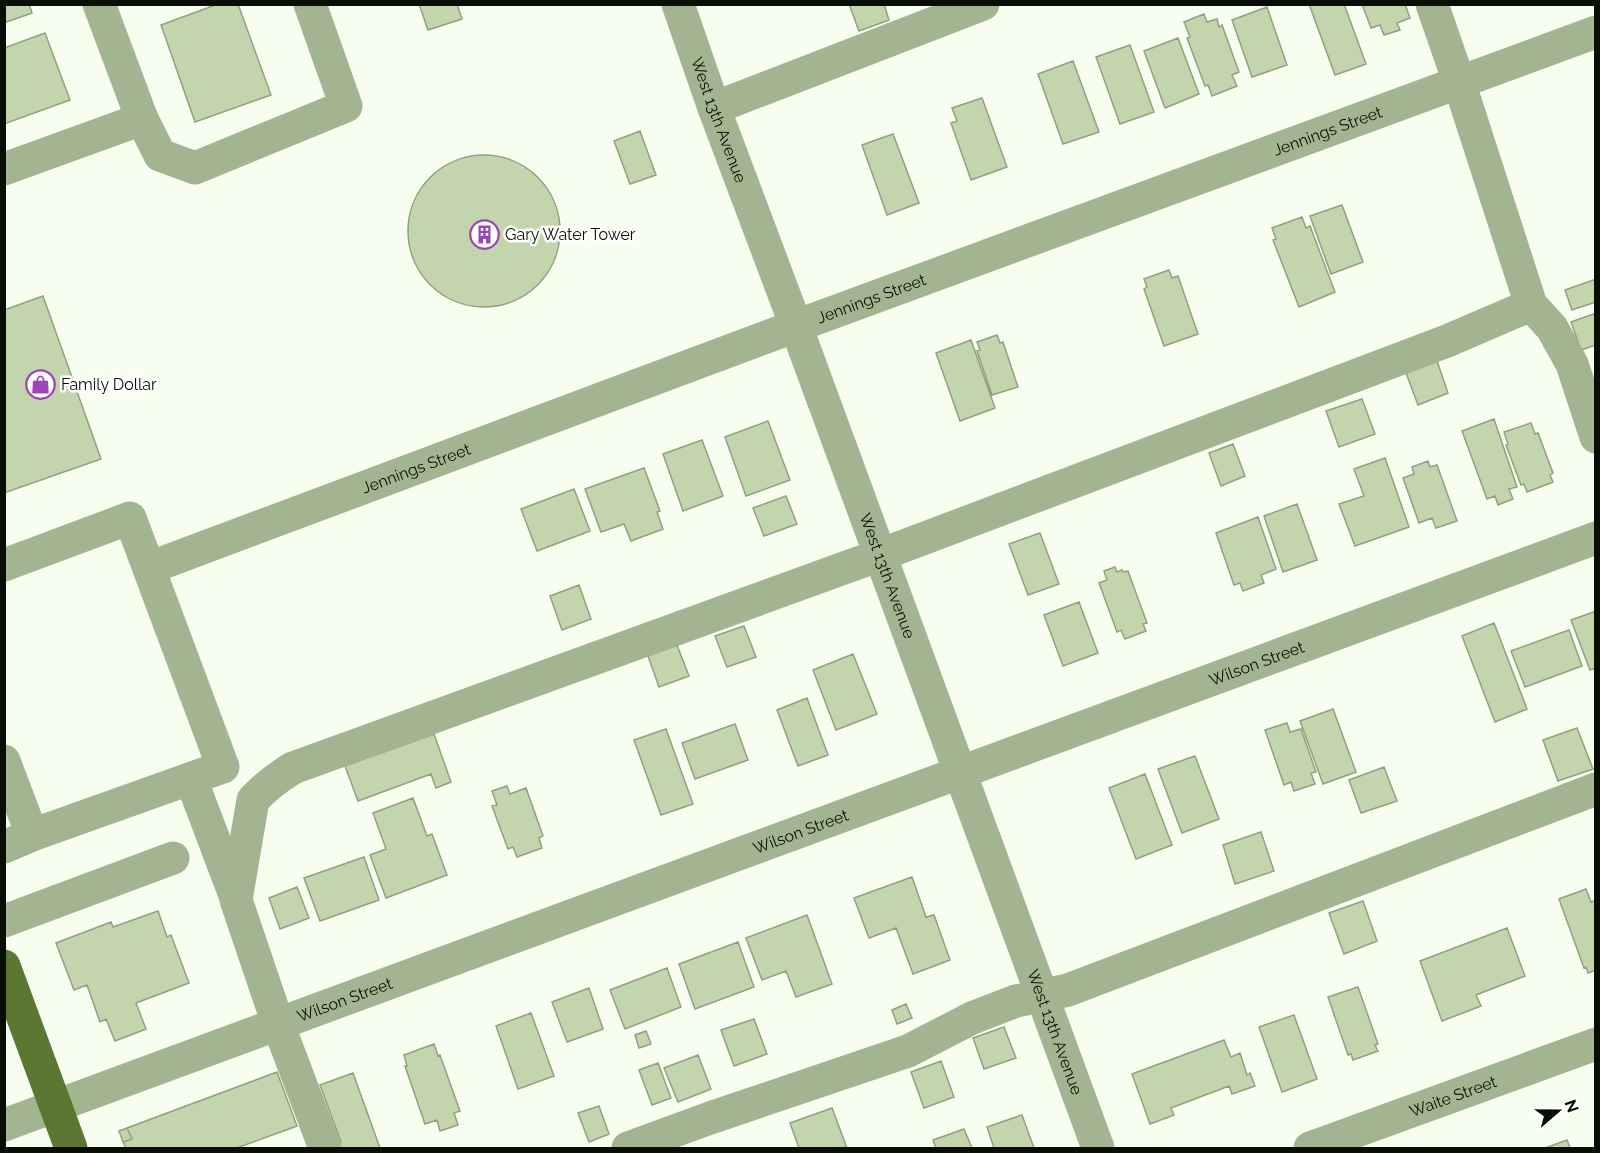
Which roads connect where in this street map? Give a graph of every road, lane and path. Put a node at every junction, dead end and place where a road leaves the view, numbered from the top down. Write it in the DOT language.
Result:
graph roads {
  1 [pos="99,4"];
  2 [pos="310,4"];
  3 [pos="678,4"];
  4 [pos="983,4"];
  5 [pos="1432,4"];
  6 [pos="1596,32"];
  7 [pos="1460,82"];
  8 [pos="714,108"];
  9 [pos="142,119"];
  10 [pos="4,169"];
  11 [pos="1532,305"];
  12 [pos="796,326"];
  13 [pos="1596,437"];
  14 [pos="1596,538"];
  15 [pos="880,555"];
  16 [pos="4,565"];
  17 [pos="148,568"];
  18 [pos="4,761"];
  19 [pos="959,773"];
  20 [pos="191,779"];
  21 [pos="1596,789"];
  22 [pos="18,841"];
  23 [pos="172,858"];
  24 [pos="236,900"];
  25 [pos="4,921"];
  26 [pos="4,966"];
  27 [pos="1042,996"];
  28 [pos="278,1024"];
  29 [pos="1596,1044"];
  30 [pos="56,1106"];
  31 [pos="4,1125"];
  32 [pos="71,1149"];
  33 [pos="325,1149"];
  34 [pos="628,1149"];
  35 [pos="1098,1149"];
  36 [pos="1310,1149"];
  1 -- 9 [label="street"];
  2 -- 9 [label="street"];
  3 -- 8 [label="street, West 13th Avenue"];
  4 -- 8 [label="street"];
  5 -- 7 [label="street"];
  6 -- 7 [label="street, Jennings Street"];
  7 -- 11 [label="street"];
  7 -- 12 [label="street, Jennings Street"];
  8 -- 12 [label="street, West 13th Avenue"];
  9 -- 10 [label="street"];
  11 -- 13 [label="street"];
  11 -- 15 [label="street"];
  12 -- 15 [label="street, West 13th Avenue"];
  12 -- 17 [label="street, Jennings Street"];
  14 -- 19 [label="street, Wilson Street"];
  15 -- 19 [label="street, West 13th Avenue"];
  15 -- 24 [label="street"];
  16 -- 17 [label="street"];
  17 -- 20 [label="street"];
  18 -- 22 [label="street"];
  19 -- 27 [label="street, West 13th Avenue"];
  19 -- 28 [label="street, Wilson Street"];
  20 -- 22 [label="street"];
  20 -- 24 [label="street"];
  21 -- 27 [label="street"];
  23 -- 25 [label="street"];
  24 -- 28 [label="street"];
  26 -- 30 [label="main road"];
  27 -- 34 [label="street"];
  27 -- 35 [label="street, West 13th Avenue"];
  28 -- 30 [label="street, Wilson Street"];
  28 -- 33 [label="street"];
  29 -- 36 [label="street, Waite Street"];
  30 -- 31 [label="street, Wilson Street"];
  30 -- 32 [label="main road"];
}
